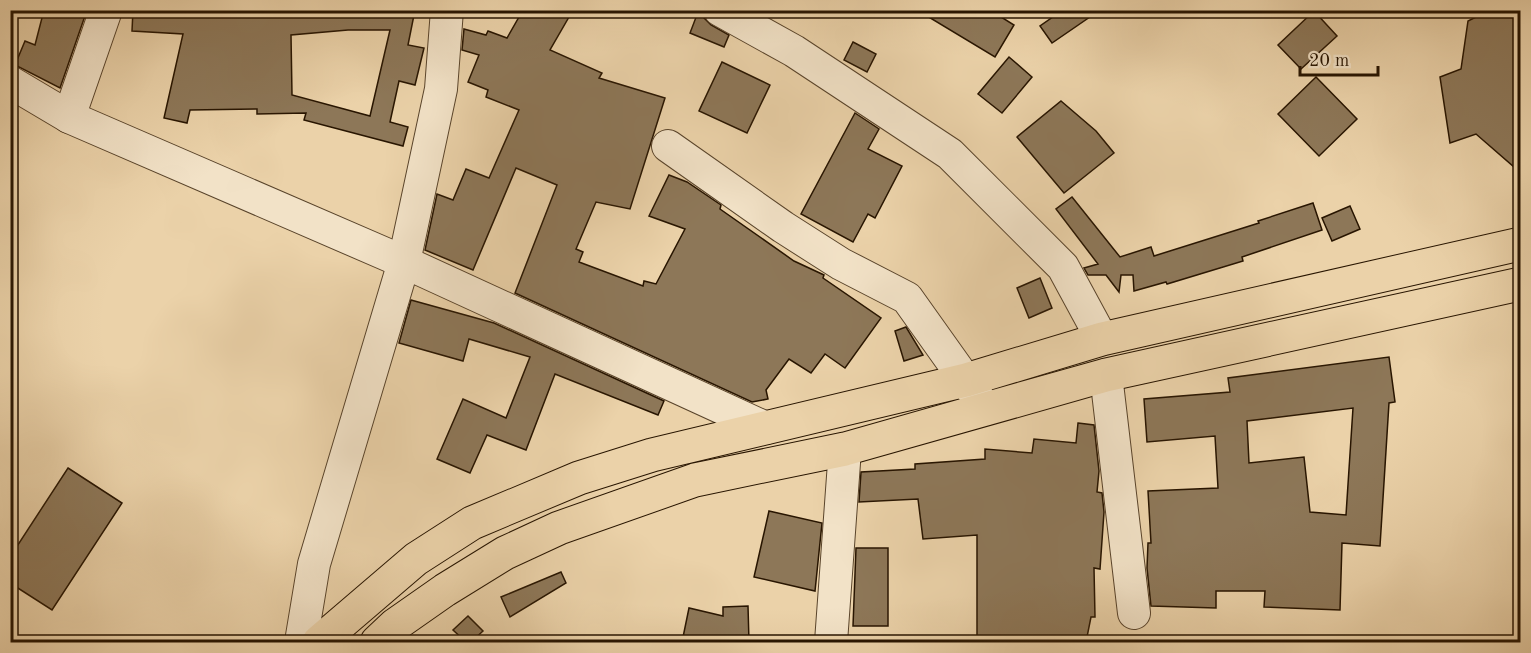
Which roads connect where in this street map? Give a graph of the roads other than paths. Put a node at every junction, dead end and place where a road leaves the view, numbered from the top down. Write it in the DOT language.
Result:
graph roads {
  1 [pos="106,10"];
  2 [pos="447,10"];
  3 [pos="720,10"];
  4 [pos="10,82"];
  5 [pos="69,117"];
  6 [pos="669,146"];
  7 [pos="1521,244"];
  8 [pos="404,262"];
  9 [pos="1521,284"];
  10 [pos="1102,339"];
  11 [pos="1106,375"];
  12 [pos="966,380"];
  13 [pos="986,409"];
  14 [pos="766,428"];
  15 [pos="845,449"];
  16 [pos="1134,613"];
  17 [pos="301,642"];
  18 [pos="319,642"];
  19 [pos="377,642"];
  20 [pos="831,642"];
  1 -- 5 [label="street"];
  2 -- 8 [label="street"];
  3 -- 10 [label="street"];
  4 -- 5 [label="street"];
  5 -- 8 [label="street"];
  6 -- 12 [label="street"];
  7 -- 10 [label="main road"];
  8 -- 14 [label="street"];
  8 -- 17 [label="street"];
  9 -- 11 [label="main road"];
  10 -- 12 [label="main road"];
  11 -- 13 [label="main road"];
  11 -- 16 [label="street"];
  12 -- 13 [label="street"];
  12 -- 14 [label="main road"];
  13 -- 15 [label="main road"];
  14 -- 18 [label="main road"];
  15 -- 19 [label="main road"];
  15 -- 20 [label="street"];
}
